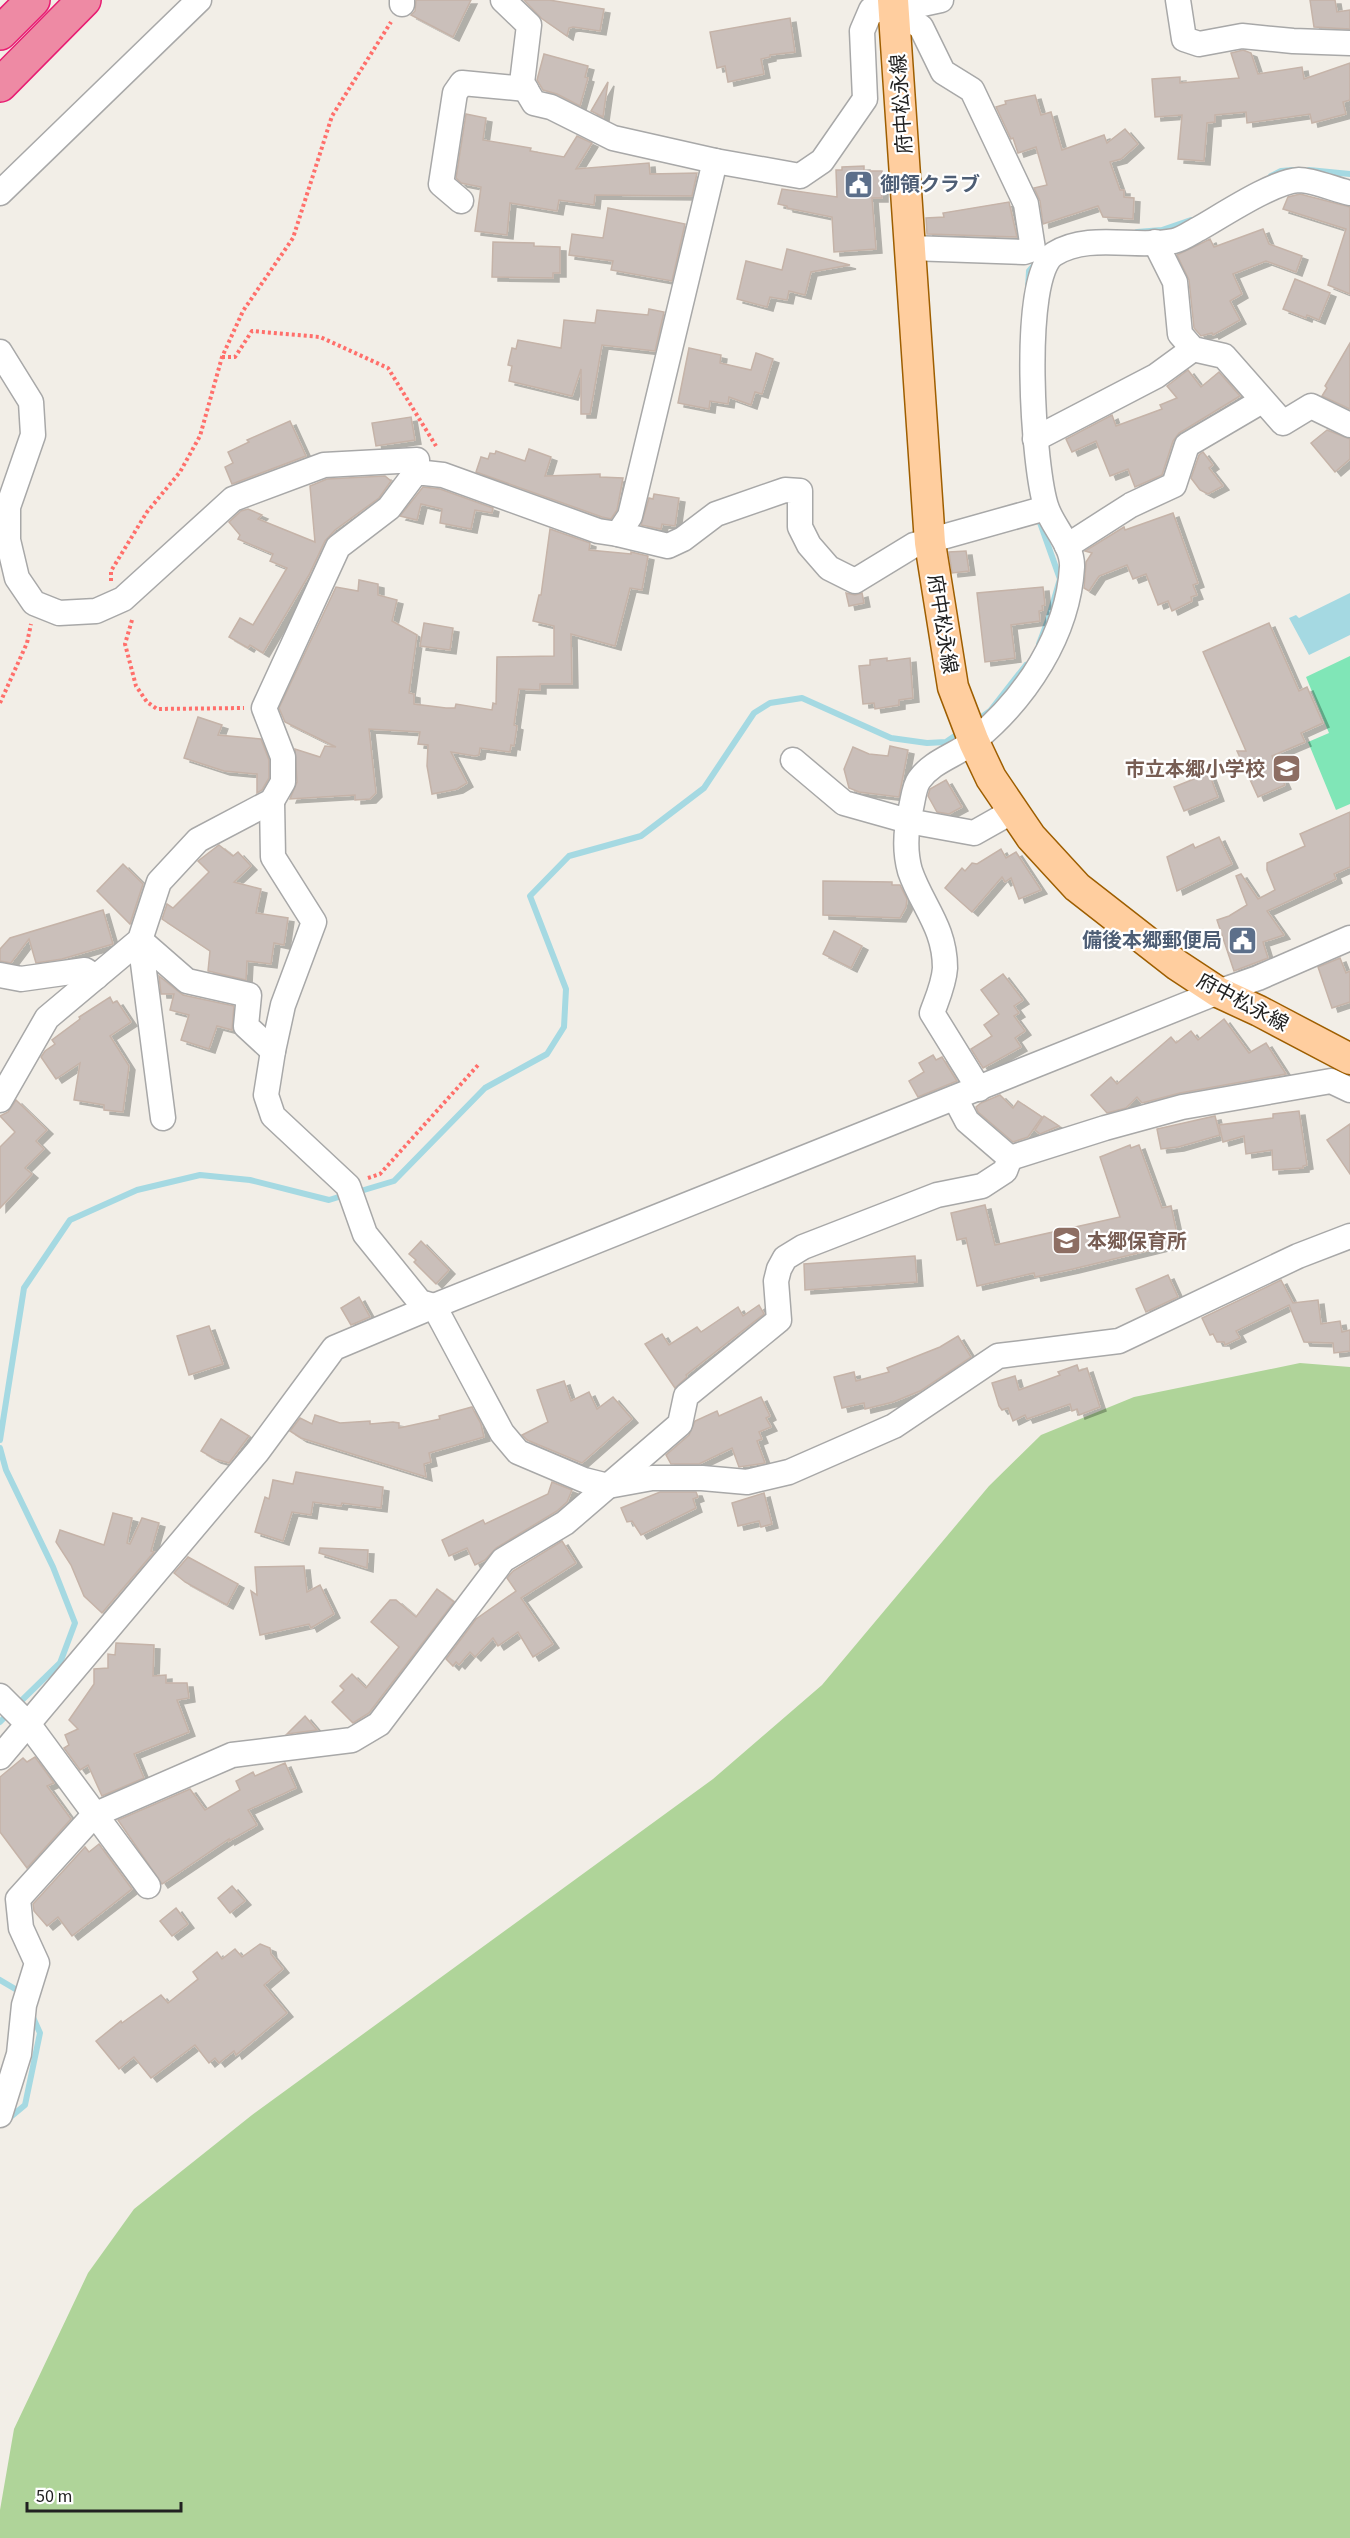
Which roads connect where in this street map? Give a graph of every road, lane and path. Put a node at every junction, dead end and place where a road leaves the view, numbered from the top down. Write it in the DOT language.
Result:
graph roads {
  1 [pos="33,0"];
  2 [pos="84,0"];
  3 [pos="200,0"];
  4 [pos="502,0"];
  5 [pos="941,0"];
  6 [pos="1178,0"];
  7 [pos="402,2"];
  8 [pos="894,5"];
  9 [pos="0,33"];
  10 [pos="1350,43"];
  11 [pos="0,85"];
  12 [pos="526,89"];
  13 [pos="715,161"];
  14 [pos="0,193"];
  15 [pos="1350,193"];
  16 [pos="461,201"];
  17 [pos="1155,242"];
  18 [pos="910,248"];
  19 [pos="1040,254"];
  20 [pos="1193,349"];
  21 [pos="0,352"];
  22 [pos="222,357"];
  23 [pos="1262,401"];
  24 [pos="1350,425"];
  25 [pos="1035,439"];
  26 [pos="416,472"];
  27 [pos="443,475"];
  28 [pos="1046,508"];
  29 [pos="618,534"];
  30 [pos="930,543"];
  31 [pos="1067,546"];
  32 [pos="123,599"];
  33 [pos="34,603"];
  34 [pos="0,703"];
  35 [pos="264,708"];
  36 [pos="974,742"];
  37 [pos="793,760"];
  38 [pos="272,801"];
  39 [pos="1014,811"];
  40 [pos="908,821"];
  41 [pos="1350,938"];
  42 [pos="140,940"];
  43 [pos="0,975"];
  44 [pos="96,977"];
  45 [pos="1218,992"];
  46 [pos="273,1051"];
  47 [pos="1350,1059"];
  48 [pos="479,1064"];
  49 [pos="979,1089"];
  50 [pos="1350,1090"];
  51 [pos="955,1098"];
  52 [pos="0,1100"];
  53 [pos="163,1118"];
  54 [pos="1010,1158"];
  55 [pos="348,1186"];
  56 [pos="1350,1236"];
  57 [pos="434,1306"];
  58 [pos="608,1486"];
  59 [pos="0,1696"];
  60 [pos="29,1725"];
  61 [pos="0,1757"];
  62 [pos="94,1815"];
  63 [pos="148,1886"];
  64 [pos="0,2115"];
  1 -- 9 [label="highway"];
  2 -- 11 [label="highway"];
  3 -- 14 [label="street"];
  4 -- 12 [label="street"];
  5 -- 8 [label="street"];
  6 -- 10 [label="street"];
  7 -- 22 [label="path"];
  8 -- 13 [label="street"];
  8 -- 18 [label="main road, 府中松永線"];
  8 -- 19 [label="street"];
  12 -- 13 [label="street"];
  12 -- 16 [label="street"];
  13 -- 29 [label="street"];
  15 -- 17 [label="street"];
  17 -- 19 [label="street"];
  17 -- 20 [label="street"];
  18 -- 19 [label="street"];
  18 -- 30 [label="main road, 府中松永線"];
  19 -- 25 [label="street"];
  20 -- 23 [label="street"];
  20 -- 25 [label="street"];
  21 -- 33 [label="street"];
  22 -- 27 [label="path"];
  22 -- 32 [label="path"];
  23 -- 24 [label="street"];
  23 -- 31 [label="street"];
  25 -- 28 [label="street"];
  26 -- 27 [label="street"];
  26 -- 32 [label="street"];
  26 -- 35 [label="street"];
  27 -- 29 [label="street"];
  28 -- 30 [label="street"];
  28 -- 31 [label="street"];
  29 -- 30 [label="street"];
  30 -- 36 [label="main road, 府中松永線"];
  31 -- 36 [label="street"];
  32 -- 33 [label="street"];
  32 -- 35 [label="path"];
  33 -- 34 [label="path"];
  35 -- 38 [label="street"];
  36 -- 39 [label="main road, 府中松永線"];
  36 -- 40 [label="street"];
  37 -- 40 [label="street"];
  38 -- 42 [label="street"];
  38 -- 46 [label="street"];
  39 -- 40 [label="street"];
  39 -- 45 [label="main road, 府中松永線"];
  40 -- 49 [label="street"];
  41 -- 45 [label="street"];
  42 -- 44 [label="street"];
  42 -- 46 [label="street"];
  42 -- 53 [label="street"];
  43 -- 44 [label="street"];
  44 -- 52 [label="street"];
  45 -- 47 [label="main road, 府中松永線"];
  45 -- 49 [label="street"];
  46 -- 55 [label="street"];
  48 -- 55 [label="path"];
  49 -- 51 [label="street"];
  50 -- 54 [label="street"];
  51 -- 54 [label="street"];
  51 -- 57 [label="street"];
  54 -- 58 [label="street"];
  55 -- 57 [label="street"];
  56 -- 58 [label="street"];
  57 -- 58 [label="street"];
  57 -- 60 [label="street"];
  58 -- 62 [label="street"];
  59 -- 60 [label="street"];
  60 -- 61 [label="street"];
  60 -- 62 [label="street"];
  62 -- 63 [label="street"];
  62 -- 64 [label="street"];
}
